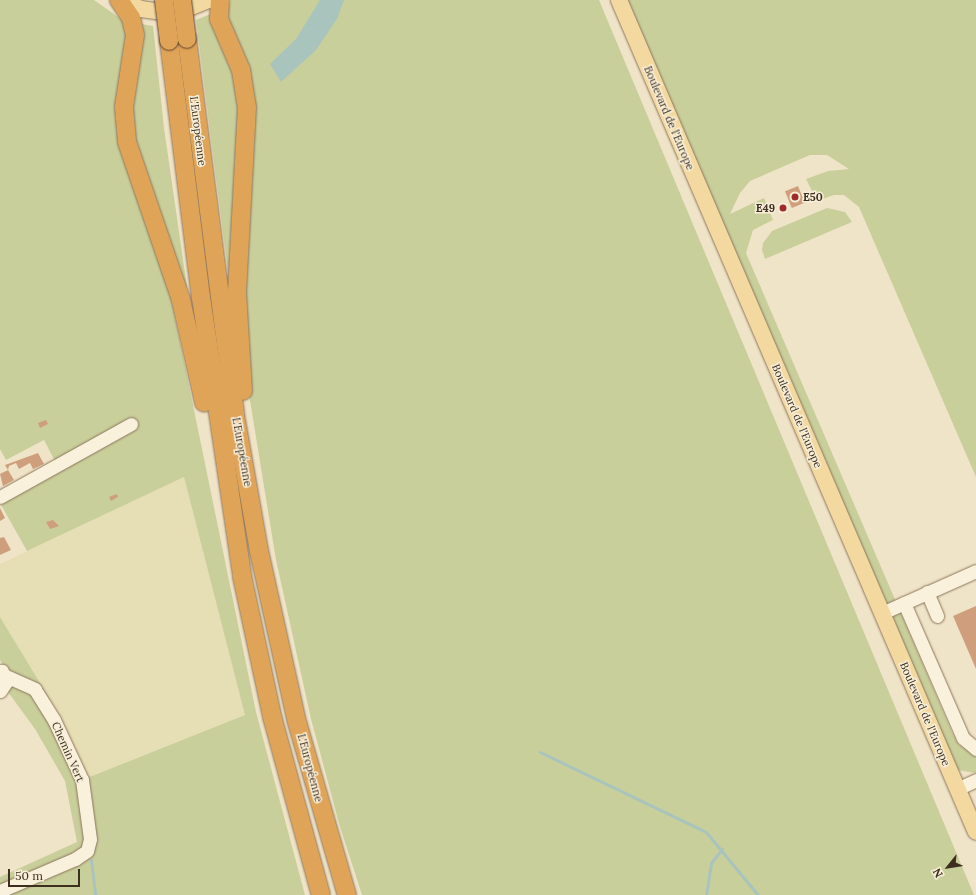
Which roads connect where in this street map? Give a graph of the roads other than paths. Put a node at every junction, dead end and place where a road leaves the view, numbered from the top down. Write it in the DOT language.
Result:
graph roads {
  1 [pos="120,0"];
  2 [pos="164,0"];
  3 [pos="182,0"];
  4 [pos="208,0"];
  5 [pos="220,0"];
  6 [pos="619,0"];
  7 [pos="131,424"];
  8 [pos="0,497"];
  9 [pos="976,571"];
  10 [pos="242,576"];
  11 [pos="927,592"];
  12 [pos="904,602"];
  13 [pos="882,613"];
  14 [pos="937,616"];
  15 [pos="274,620"];
  16 [pos="2,670"];
  17 [pos="0,691"];
  18 [pos="976,749"];
  19 [pos="976,780"];
  20 [pos="957,789"];
  21 [pos="976,832"];
  22 [pos="0,891"];
  23 [pos="321,895"];
  24 [pos="347,895"];
  1 -- 4 [label="main road"];
  1 -- 10 [label="highway"];
  2 -- 10 [label="highway, L'Européenne, bridge"];
  3 -- 15 [label="highway, L'Européenne, bridge"];
  5 -- 15 [label="highway"];
  6 -- 13 [label="main road, Boulevard de l'Europe"];
  7 -- 8 [label="street"];
  9 -- 11 [label="street"];
  10 -- 23 [label="highway, L'Européenne"];
  11 -- 12 [label="street"];
  11 -- 14 [label="street"];
  12 -- 13 [label="street"];
  12 -- 18 [label="street"];
  13 -- 20 [label="main road, Boulevard de l'Europe"];
  15 -- 24 [label="highway, L'Européenne"];
  16 -- 17 [label="street"];
  16 -- 22 [label="street, Chemin Vert"];
  19 -- 20 [label="street"];
  20 -- 21 [label="main road, Boulevard de l'Europe"];
}
